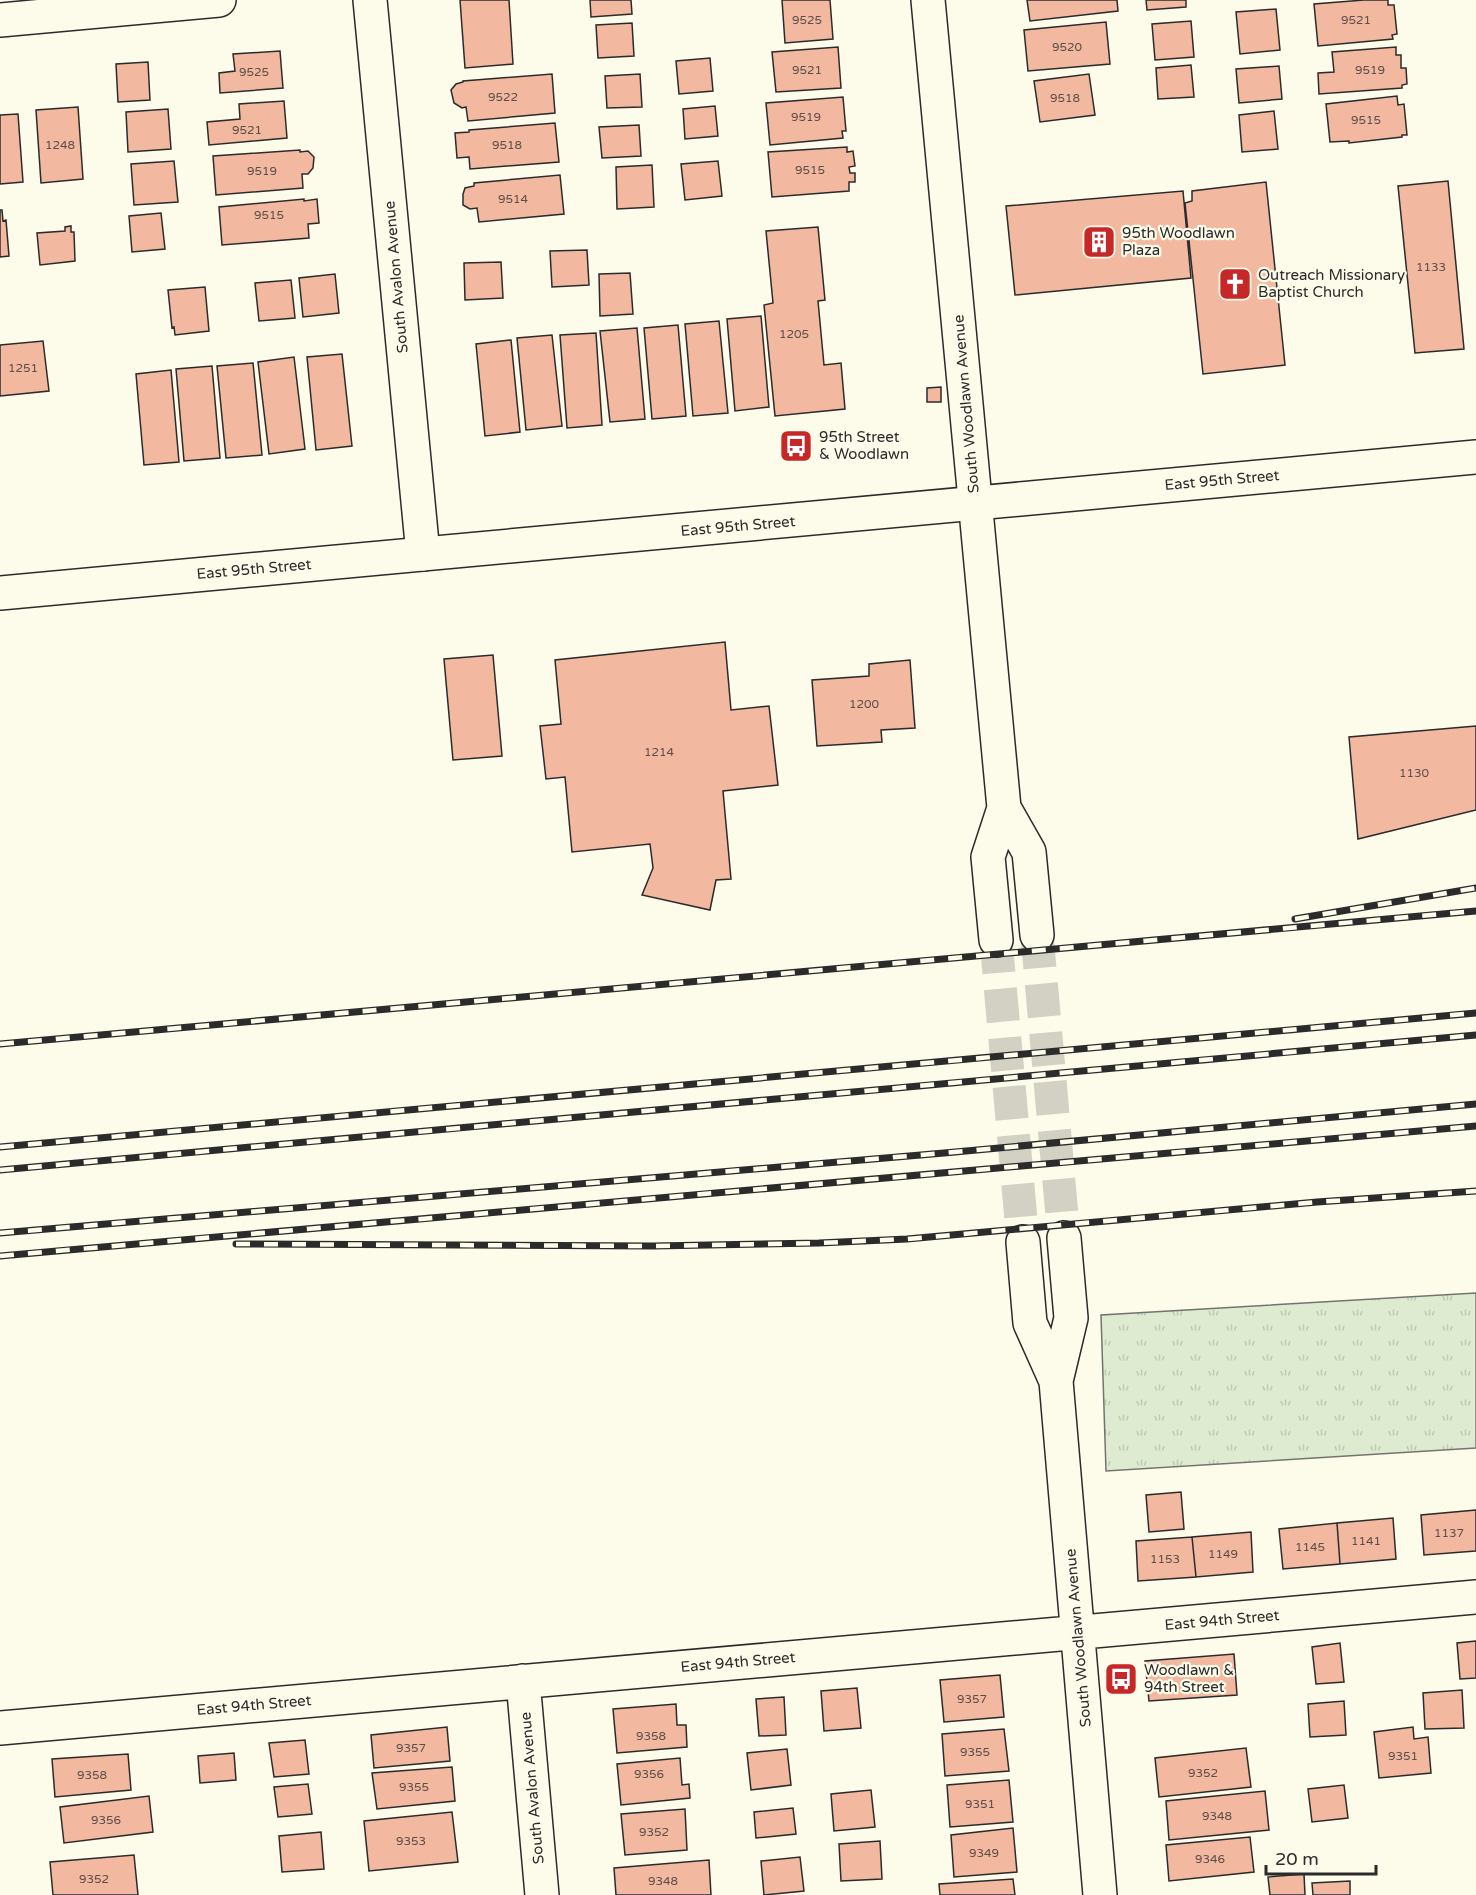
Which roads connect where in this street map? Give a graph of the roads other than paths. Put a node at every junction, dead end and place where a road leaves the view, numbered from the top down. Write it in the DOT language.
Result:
graph roads {
  1 [pos="219,0"];
  2 [pos="370,0"];
  3 [pos="928,0"];
  4 [pos="0,20"];
  5 [pos="1476,457"];
  6 [pos="975,503"];
  7 [pos="423,554"];
  8 [pos="0,592"];
  9 [pos="1004,808"];
  10 [pos="1037,935"];
  11 [pos="996,940"];
  12 [pos="1064,1238"];
  13 [pos="1023,1242"];
  14 [pos="1056,1382"];
  15 [pos="1476,1597"];
  16 [pos="1078,1634"];
  17 [pos="523,1681"];
  18 [pos="0,1728"];
  19 [pos="542,1895"];
  20 [pos="1100,1895"];
  1 -- 4 [label="street"];
  2 -- 7 [label="street, South Avalon Avenue"];
  3 -- 6 [label="street, South Woodlawn Avenue"];
  5 -- 6 [label="street, East 95th Street"];
  6 -- 7 [label="street, East 95th Street"];
  6 -- 9 [label="street, South Woodlawn Avenue"];
  7 -- 8 [label="street, East 95th Street"];
  9 -- 10 [label="street, South Woodlawn Avenue"];
  9 -- 11 [label="street, South Woodlawn Avenue"];
  12 -- 14 [label="street, South Woodlawn Avenue"];
  13 -- 14 [label="street, South Woodlawn Avenue"];
  14 -- 16 [label="street, South Woodlawn Avenue"];
  15 -- 16 [label="street, East 94th Street"];
  16 -- 17 [label="street, East 94th Street"];
  16 -- 20 [label="street, South Woodlawn Avenue"];
  17 -- 18 [label="street, East 94th Street"];
  17 -- 19 [label="street, South Avalon Avenue"];
}
